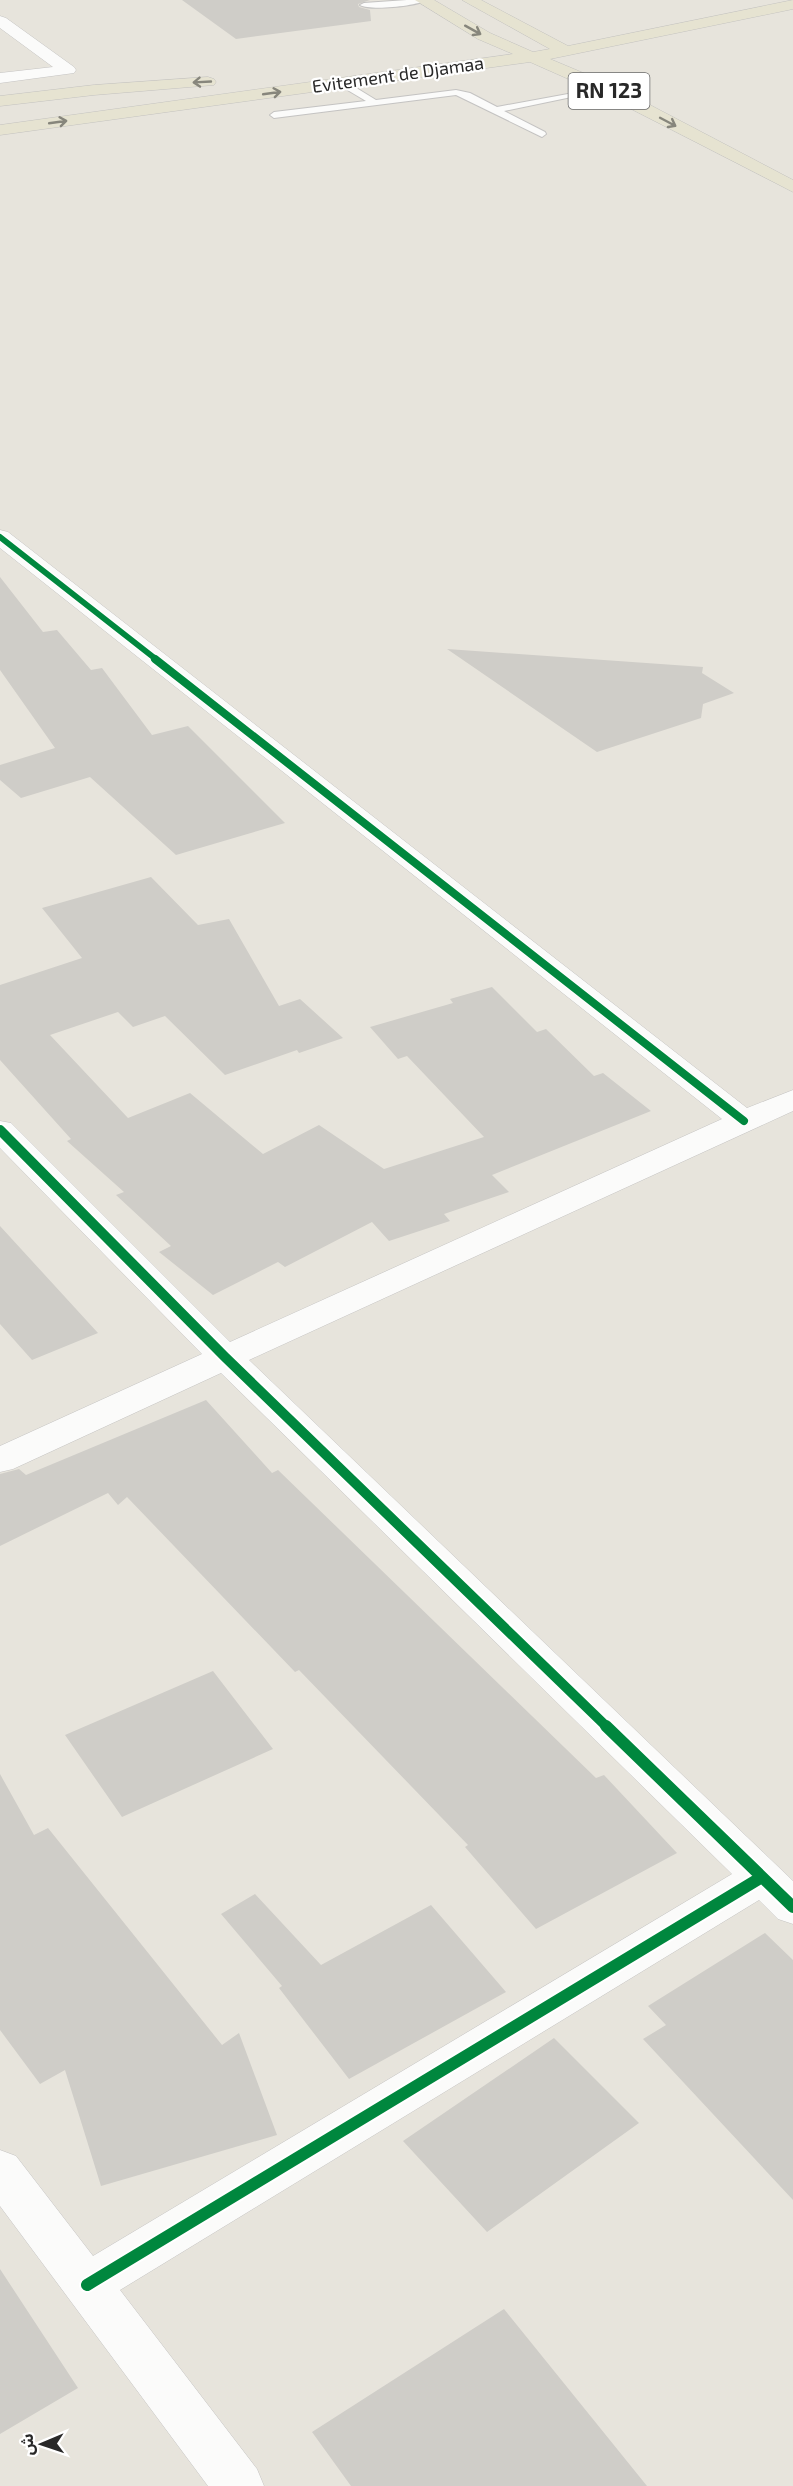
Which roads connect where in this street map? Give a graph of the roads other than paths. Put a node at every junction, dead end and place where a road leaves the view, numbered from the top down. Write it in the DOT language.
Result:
graph roads {
  1 [pos="423,0"];
  2 [pos="470,0"];
  3 [pos="778,0"];
  4 [pos="793,4"];
  5 [pos="364,5"];
  6 [pos="0,21"];
  7 [pos="551,42"];
  8 [pos="512,48"];
  9 [pos="566,52"];
  10 [pos="534,56"];
  11 [pos="0,78"];
  12 [pos="244,80"];
  13 [pos="222,81"];
  14 [pos="342,83"];
  15 [pos="606,89"];
  16 [pos="0,101"];
  17 [pos="374,102"];
  18 [pos="495,110"];
  19 [pos="274,115"];
  20 [pos="0,130"];
  21 [pos="542,134"];
  22 [pos="793,170"];
  23 [pos="793,187"];
  24 [pos="0,537"];
  25 [pos="11,557"];
  26 [pos="793,1099"];
  27 [pos="744,1121"];
  28 [pos="0,1130"];
  29 [pos="225,1358"];
  30 [pos="0,1460"];
  31 [pos="762,1877"];
  32 [pos="793,1907"];
  33 [pos="0,2170"];
  34 [pos="87,2285"];
  35 [pos="238,2486"];
  1 -- 5 [label="lane"];
  1 -- 8 [label="main road, RN 123, one-way"];
  2 -- 7 [label="main road, RN 123"];
  3 -- 7 [label="main road, Evitement de Djamaa"];
  4 -- 9 [label="main road, Evitement de Djamaa"];
  6 -- 11 [label="street"];
  7 -- 8 [label="main road, Evitement de Djamaa"];
  7 -- 9 [label="main road, RN 123"];
  8 -- 10 [label="main road, RN 123"];
  8 -- 12 [label="main road, Evitement de Djamaa"];
  9 -- 10 [label="main road, Evitement de Djamaa"];
  9 -- 22 [label="main road, RN 123"];
  10 -- 14 [label="main road, Evitement de Djamaa"];
  10 -- 15 [label="main road, RN 123"];
  13 -- 16 [label="main road, one-way"];
  14 -- 17 [label="lane"];
  20 -- 14 [label="main road, Evitement de Djamaa, one-way"];
  15 -- 18 [label="lane"];
  15 -- 23 [label="main road, RN 123, one-way"];
  17 -- 18 [label="lane"];
  17 -- 19 [label="lane"];
  18 -- 21 [label="lane"];
  24 -- 25 [label="street"];
  25 -- 27 [label="street"];
  26 -- 27 [label="street"];
  27 -- 29 [label="street"];
  28 -- 29 [label="street"];
  29 -- 30 [label="street"];
  29 -- 31 [label="street"];
  31 -- 32 [label="street"];
  31 -- 34 [label="street"];
  33 -- 34 [label="street"];
  34 -- 35 [label="street"];
}
